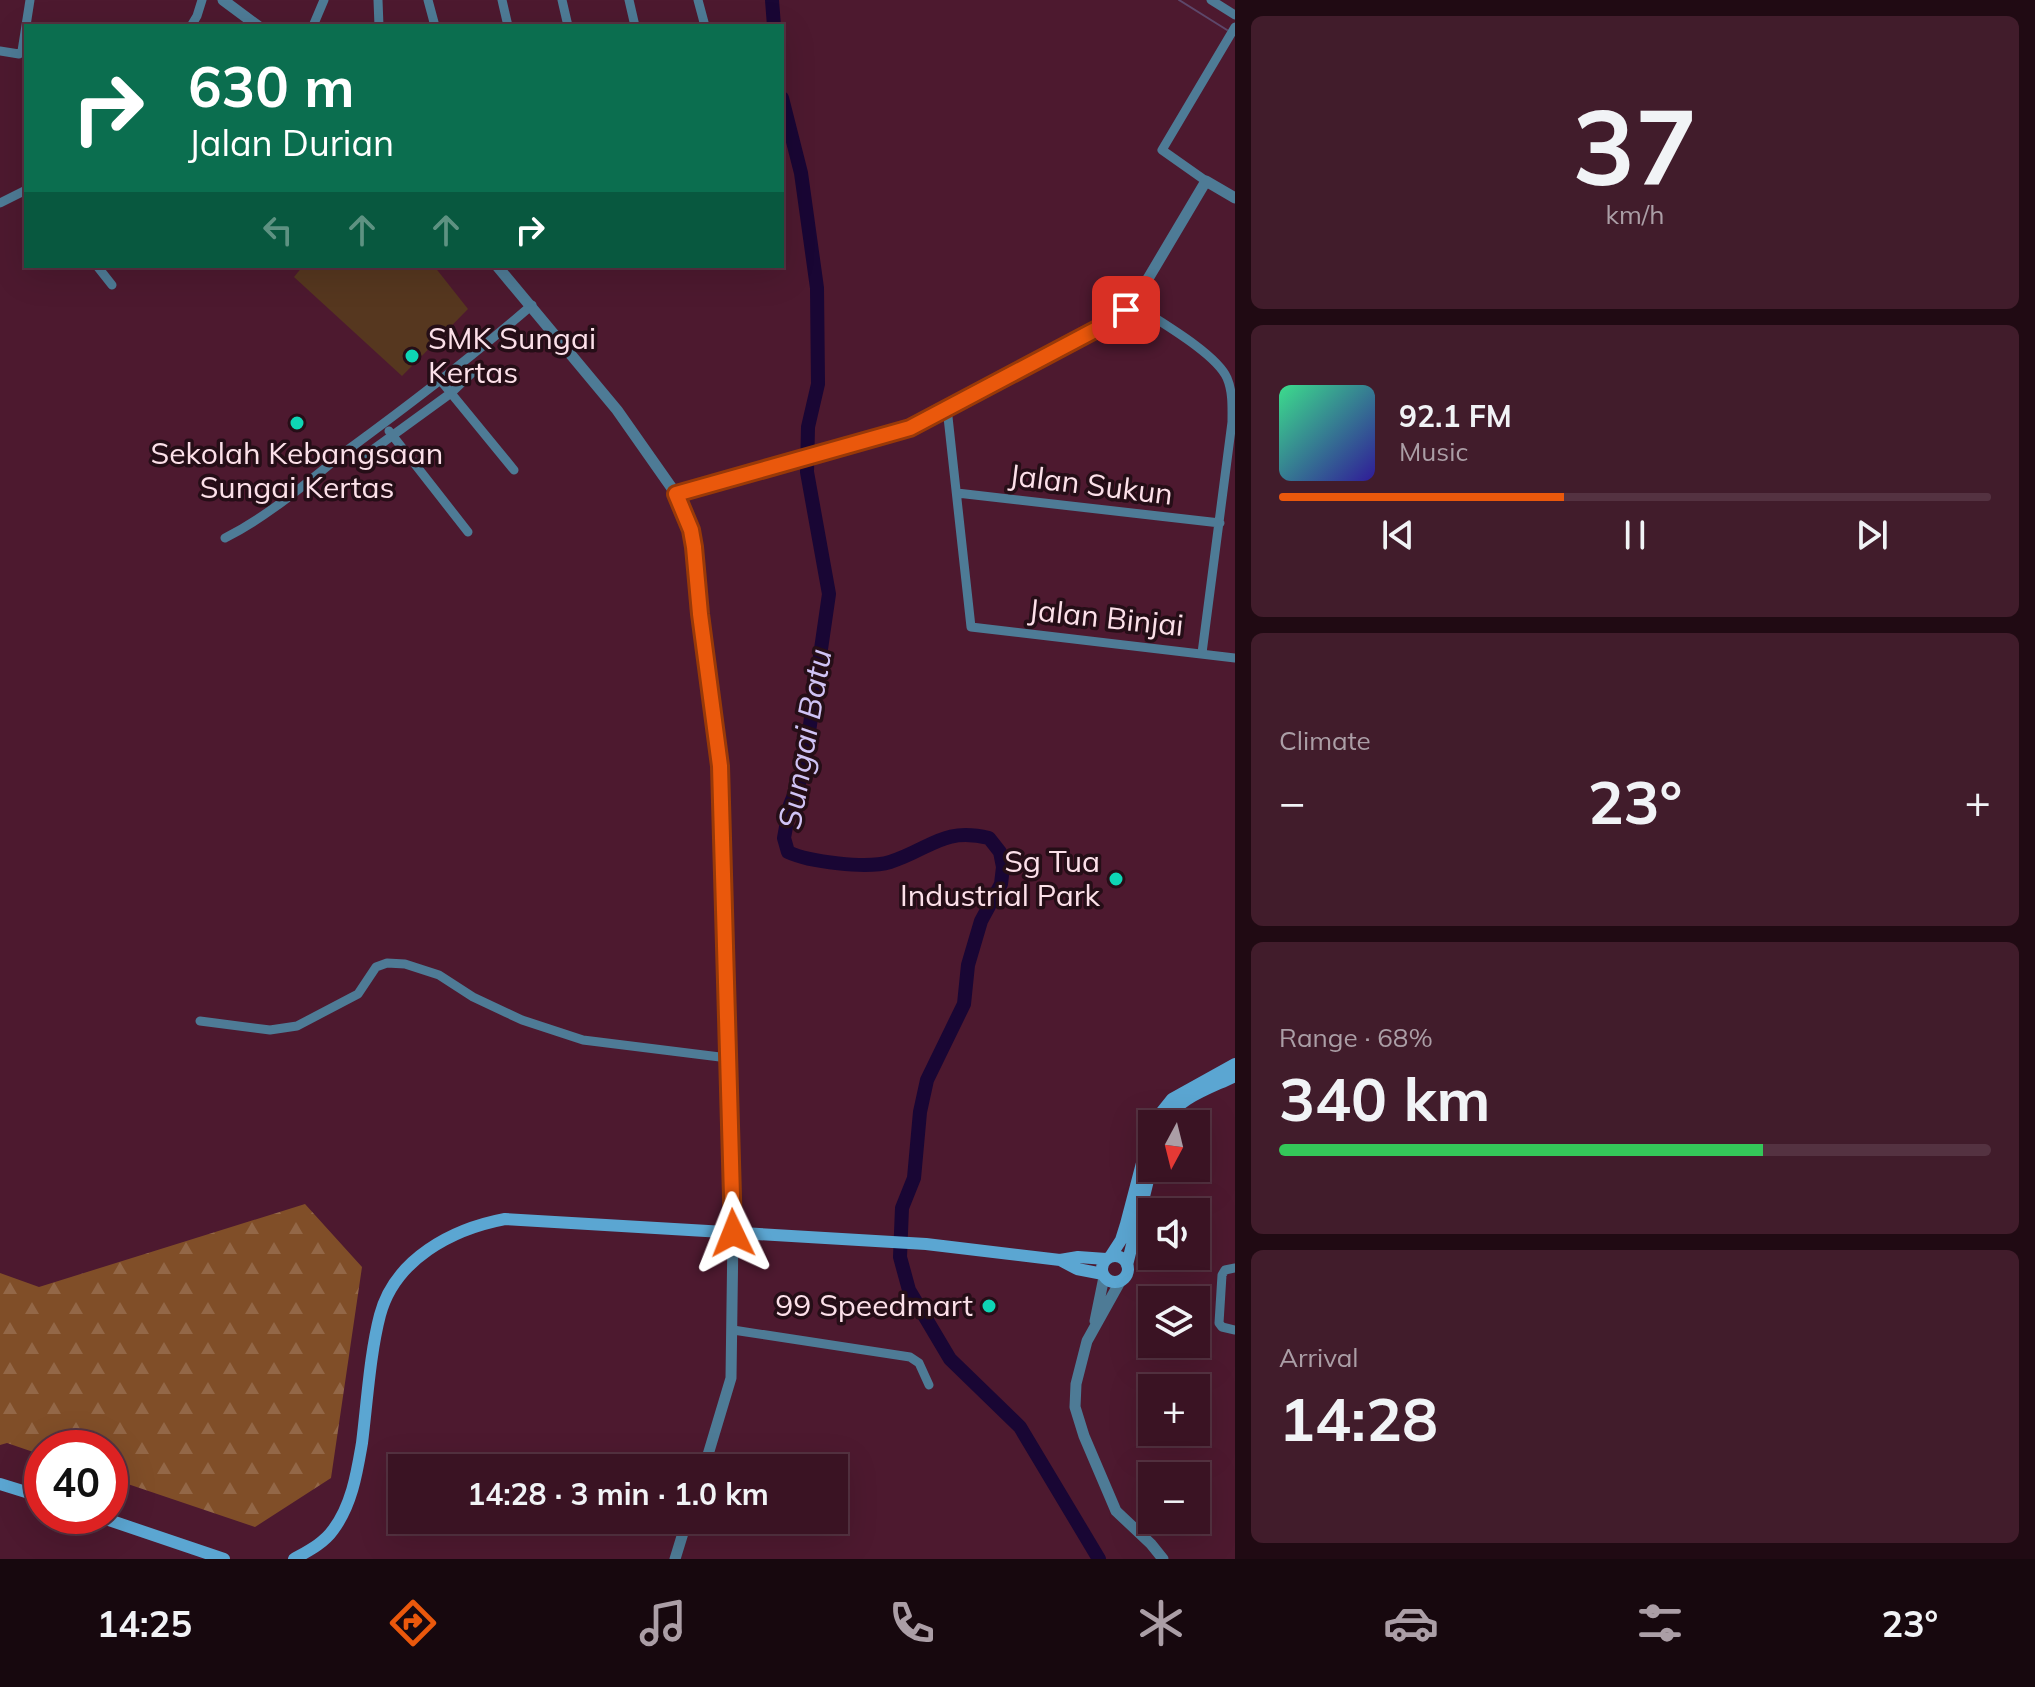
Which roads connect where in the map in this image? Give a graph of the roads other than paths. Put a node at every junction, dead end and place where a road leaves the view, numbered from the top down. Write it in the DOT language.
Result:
graph roads {
  1 [pos="30,0"];
  2 [pos="202,0"];
  3 [pos="223,0"];
  4 [pos="324,0"];
  5 [pos="378,0"];
  6 [pos="428,0"];
  7 [pos="502,0"];
  8 [pos="562,0"];
  9 [pos="629,0"];
  10 [pos="698,0"];
  11 [pos="1211,0"];
  12 [pos="1235,15"];
  13 [pos="243,20"];
  14 [pos="26,24"];
  15 [pos="192,24"];
  16 [pos="314,24"];
  17 [pos="379,24"];
  18 [pos="434,24"];
  19 [pos="508,24"];
  20 [pos="568,24"];
  21 [pos="635,24"];
  22 [pos="704,24"];
  23 [pos="1235,27"];
  24 [pos="24,38"];
  25 [pos="0,51"];
  26 [pos="1206,181"];
  27 [pos="24,192"];
  28 [pos="1235,198"];
  29 [pos="1,202"];
  30 [pos="99,268"];
  31 [pos="499,268"];
  32 [pos="112,285"];
  33 [pos="1133,304"];
  34 [pos="532,305"];
  35 [pos="480,370"];
  36 [pos="441,381"];
  37 [pos="451,393"];
  38 [pos="947,408"];
  39 [pos="383,425"];
  40 [pos="393,436"];
  41 [pos="367,454"];
  42 [pos="514,470"];
  43 [pos="957,493"];
  44 [pos="676,494"];
  45 [pos="1220,523"];
  46 [pos="468,532"];
  47 [pos="225,538"];
  48 [pos="1202,653"];
  49 [pos="1235,658"];
  50 [pos="200,1021"];
  51 [pos="728,1058"];
  52 [pos="1235,1064"];
  53 [pos="1235,1076"];
  54 [pos="1163,1110"];
  55 [pos="1173,1110"];
  56 [pos="1138,1178"];
  57 [pos="1148,1182"];
  58 [pos="733,1233"];
  59 [pos="1108,1258"];
  60 [pos="1060,1260"];
  61 [pos="1127,1265"];
  62 [pos="1233,1268"];
  63 [pos="1104,1276"];
  64 [pos="1121,1280"];
  65 [pos="1231,1329"];
  66 [pos="733,1330"];
  67 [pos="1093,1330"];
  68 [pos="929,1385"];
  69 [pos="708,1454"];
  70 [pos="0,1484"];
  71 [pos="24,1491"];
  72 [pos="128,1526"];
  73 [pos="683,1534"];
  74 [pos="224,1559"];
  75 [pos="294,1559"];
  76 [pos="675,1559"];
  77 [pos="1163,1559"];
  1 -- 14 [label="street"];
  2 -- 15 [label="street"];
  3 -- 13 [label="street"];
  4 -- 16 [label="street"];
  5 -- 17 [label="street"];
  6 -- 18 [label="street"];
  7 -- 19 [label="street"];
  8 -- 20 [label="street"];
  9 -- 21 [label="street"];
  10 -- 22 [label="street"];
  11 -- 12 [label="street"];
  23 -- 26 [label="street"];
  24 -- 25 [label="street"];
  26 -- 28 [label="street"];
  26 -- 33 [label="street"];
  27 -- 29 [label="street"];
  30 -- 32 [label="street"];
  31 -- 34 [label="street"];
  33 -- 38 [label="street"];
  33 -- 45 [label="street"];
  34 -- 36 [label="street"];
  34 -- 44 [label="street"];
  35 -- 37 [label="street"];
  36 -- 37 [label="street"];
  36 -- 39 [label="street"];
  37 -- 40 [label="street"];
  37 -- 42 [label="street"];
  38 -- 43 [label="street"];
  38 -- 44 [label="street"];
  39 -- 40 [label="street"];
  39 -- 47 [label="street"];
  40 -- 41 [label="street"];
  40 -- 46 [label="street"];
  43 -- 45 [label="street, Jalan Sukun"];
  43 -- 48 [label="street, Jalan Binjai"];
  44 -- 51 [label="street"];
  45 -- 48 [label="street"];
  48 -- 49 [label="street, Jalan Binjai"];
  50 -- 51 [label="street"];
  51 -- 58 [label="street"];
  52 -- 54 [label="main road"];
  53 -- 55 [label="main road"];
  56 -- 59 [label="main road"];
  57 -- 61 [label="main road"];
  58 -- 60 [label="main road"];
  58 -- 66 [label="street"];
  58 -- 75 [label="main road"];
  59 -- 60 [label="main road"];
  59 -- 61 [label="main road"];
  59 -- 63 [label="main road"];
  60 -- 63 [label="main road"];
  61 -- 64 [label="main road"];
  62 -- 65 [label="street"];
  63 -- 64 [label="main road"];
  63 -- 67 [label="street"];
  64 -- 67 [label="street"];
  66 -- 68 [label="street"];
  66 -- 69 [label="street"];
  67 -- 77 [label="street"];
  70 -- 71 [label="main road"];
  72 -- 74 [label="main road"];
  73 -- 76 [label="street"];
}
